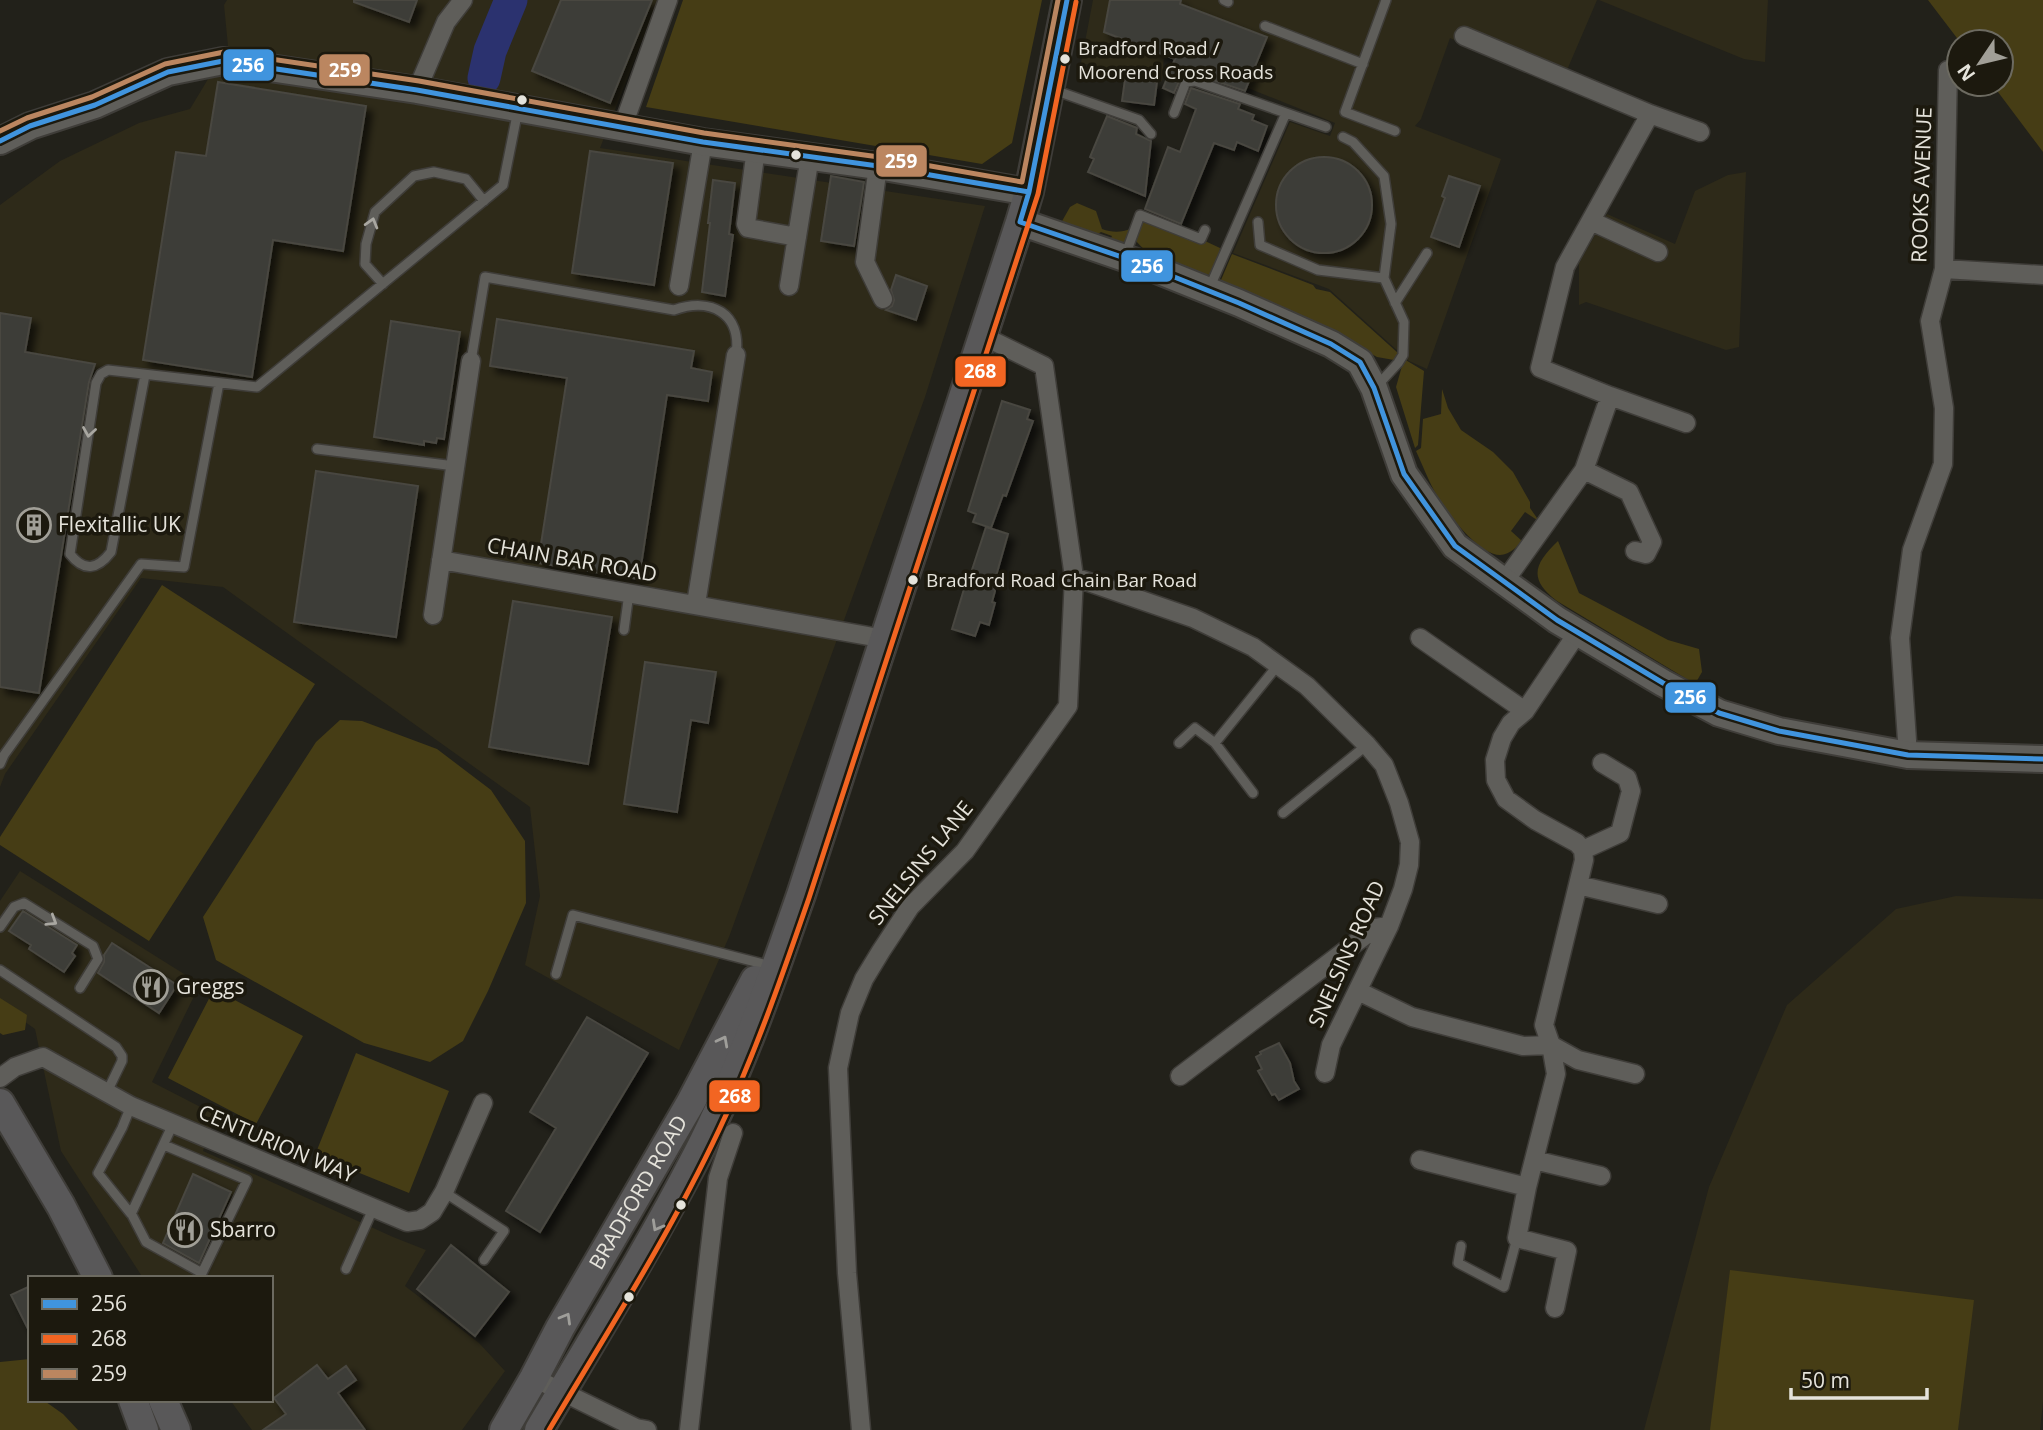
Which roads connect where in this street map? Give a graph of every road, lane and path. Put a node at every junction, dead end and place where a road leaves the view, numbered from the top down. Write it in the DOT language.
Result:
graph roads {
  1 [pos="463,0"];
  2 [pos="668,0"];
  3 [pos="1066,0"];
  4 [pos="1386,0"];
  5 [pos="1265,26"];
  6 [pos="1464,36"];
  7 [pos="1363,64"];
  8 [pos="1049,88"];
  9 [pos="416,90"];
  10 [pos="1947,98"];
  11 [pos="518,109"];
  12 [pos="1174,113"];
  13 [pos="1286,113"];
  14 [pos="1650,114"];
  15 [pos="623,127"];
  16 [pos="1326,127"];
  17 [pos="1395,131"];
  18 [pos="1700,132"];
  19 [pos="1150,134"];
  20 [pos="1343,136"];
  21 [pos="0,141"];
  22 [pos="703,142"];
  23 [pos="756,149"];
  24 [pos="810,156"];
  25 [pos="878,166"];
  26 [pos="1029,192"];
  27 [pos="484,201"];
  28 [pos="1591,221"];
  29 [pos="1020,222"];
  30 [pos="1258,222"];
  31 [pos="1205,230"];
  32 [pos="797,236"];
  33 [pos="1658,252"];
  34 [pos="1427,253"];
  35 [pos="1125,258"];
  36 [pos="1944,269"];
  37 [pos="2043,275"];
  38 [pos="1384,278"];
  39 [pos="383,284"];
  40 [pos="679,286"];
  41 [pos="789,286"];
  42 [pos="1209,291"];
  43 [pos="883,299"];
  44 [pos="1395,303"];
  45 [pos="983,336"];
  46 [pos="736,355"];
  47 [pos="471,361"];
  48 [pos="145,375"];
  49 [pos="219,383"];
  50 [pos="1374,388"];
  51 [pos="1610,396"];
  52 [pos="1686,423"];
  53 [pos="317,449"];
  54 [pos="455,466"];
  55 [pos="1584,470"];
  56 [pos="1635,551"];
  57 [pos="441,560"];
  58 [pos="1074,577"];
  59 [pos="1504,582"];
  60 [pos="629,593"];
  61 [pos="696,604"];
  62 [pos="433,615"];
  63 [pos="624,630"];
  64 [pos="1578,632"];
  65 [pos="1420,638"];
  66 [pos="885,639"];
  67 [pos="1278,665"];
  68 [pos="1525,710"];
  69 [pos="1179,743"];
  70 [pos="1215,743"];
  71 [pos="1367,745"];
  72 [pos="1908,755"];
  73 [pos="2043,759"];
  74 [pos="1602,763"];
  75 [pos="0,764"];
  76 [pos="1254,793"];
  77 [pos="1283,813"];
  78 [pos="1583,850"];
  79 [pos="1578,885"];
  80 [pos="801,895"];
  81 [pos="1658,904"];
  82 [pos="1389,926"];
  83 [pos="0,927"];
  84 [pos="763,964"];
  85 [pos="0,970"];
  86 [pos="556,974"];
  87 [pos="80,988"];
  88 [pos="1358,991"];
  89 [pos="1551,1045"];
  90 [pos="1325,1073"];
  91 [pos="1635,1074"];
  92 [pos="1180,1076"];
  93 [pos="0,1078"];
  94 [pos="107,1092"];
  95 [pos="0,1103"];
  96 [pos="483,1103"];
  97 [pos="131,1106"];
  98 [pos="173,1124"];
  99 [pos="733,1133"];
  100 [pos="164,1145"];
  101 [pos="1420,1160"];
  102 [pos="1534,1160"];
  103 [pos="1601,1175"];
  104 [pos="1527,1187"];
  105 [pos="444,1192"];
  106 [pos="373,1209"];
  107 [pos="131,1213"];
  108 [pos="1517,1238"];
  109 [pos="1461,1246"];
  110 [pos="484,1260"];
  111 [pos="346,1269"];
  112 [pos="94,1273"];
  113 [pos="1555,1308"];
  114 [pos="534,1378"];
  115 [pos="561,1392"];
  116 [pos="135,1402"];
  117 [pos="164,1402"];
  118 [pos="144,1430"];
  119 [pos="176,1430"];
  120 [pos="504,1430"];
  121 [pos="538,1430"];
  122 [pos="647,1430"];
  123 [pos="689,1430"];
  124 [pos="861,1430"];
  1 -- 9 [label="street"];
  2 -- 15 [label="street"];
  3 -- 8 [label="main road, BRADFORD ROAD"];
  4 -- 7 [label="lane"];
  5 -- 7 [label="lane"];
  6 -- 14 [label="street"];
  7 -- 17 [label="lane"];
  8 -- 19 [label="lane"];
  8 -- 26 [label="main road, BRADFORD ROAD"];
  9 -- 11 [label="street"];
  9 -- 21 [label="street"];
  10 -- 36 [label="street, ROOKS AVENUE"];
  11 -- 15 [label="street"];
  11 -- 27 [label="lane"];
  12 -- 13 [label="lane"];
  13 -- 16 [label="lane"];
  13 -- 42 [label="lane"];
  14 -- 18 [label="street"];
  14 -- 28 [label="street"];
  15 -- 22 [label="street"];
  20 -- 38 [label="lane"];
  22 -- 23 [label="street"];
  22 -- 40 [label="street"];
  23 -- 24 [label="street"];
  23 -- 32 [label="street"];
  24 -- 25 [label="street"];
  24 -- 32 [label="street"];
  25 -- 26 [label="street"];
  25 -- 43 [label="street"];
  26 -- 29 [label="main road, BRADFORD ROAD"];
  27 -- 39 [label="lane"];
  39 -- 27 [label="lane, one-way"];
  28 -- 33 [label="street"];
  28 -- 51 [label="street"];
  29 -- 35 [label="street"];
  29 -- 45 [label="main road, BRADFORD ROAD"];
  30 -- 38 [label="lane"];
  31 -- 35 [label="lane"];
  32 -- 41 [label="street"];
  34 -- 44 [label="lane"];
  35 -- 42 [label="street"];
  36 -- 37 [label="street"];
  36 -- 72 [label="street, ROOKS AVENUE"];
  38 -- 44 [label="lane"];
  39 -- 49 [label="lane"];
  42 -- 50 [label="street"];
  44 -- 50 [label="lane"];
  45 -- 58 [label="street, SNELSINS LANE"];
  45 -- 66 [label="main road, BRADFORD ROAD"];
  46 -- 47 [label="lane"];
  46 -- 61 [label="street"];
  47 -- 54 [label="street"];
  48 -- 48 [label="lane, one-way"];
  48 -- 49 [label="lane"];
  49 -- 75 [label="lane"];
  50 -- 59 [label="street"];
  51 -- 52 [label="street"];
  51 -- 55 [label="street"];
  53 -- 54 [label="lane"];
  54 -- 57 [label="street"];
  55 -- 56 [label="street"];
  55 -- 59 [label="street"];
  57 -- 60 [label="street, CHAIN BAR ROAD"];
  57 -- 62 [label="street"];
  58 -- 67 [label="street, SNELSINS ROAD"];
  58 -- 124 [label="street, SNELSINS LANE"];
  59 -- 64 [label="street"];
  60 -- 61 [label="street, CHAIN BAR ROAD"];
  60 -- 63 [label="lane"];
  61 -- 66 [label="street, CHAIN BAR ROAD"];
  64 -- 68 [label="street"];
  64 -- 72 [label="street"];
  65 -- 68 [label="street"];
  66 -- 80 [label="main road, BRADFORD ROAD"];
  67 -- 70 [label="lane"];
  67 -- 71 [label="street, SNELSINS ROAD"];
  68 -- 78 [label="street"];
  69 -- 70 [label="lane"];
  70 -- 76 [label="lane"];
  71 -- 77 [label="lane"];
  71 -- 82 [label="street, SNELSINS ROAD"];
  72 -- 73 [label="street"];
  74 -- 78 [label="street"];
  78 -- 79 [label="street"];
  79 -- 81 [label="street"];
  79 -- 89 [label="street"];
  80 -- 84 [label="main road, BRADFORD ROAD"];
  80 -- 115 [label="main road, BRADFORD ROAD, one-way"];
  82 -- 88 [label="street, SNELSINS ROAD"];
  82 -- 92 [label="street"];
  83 -- 87 [label="lane, one-way"];
  84 -- 86 [label="lane"];
  114 -- 84 [label="main road, BRADFORD ROAD, one-way"];
  85 -- 94 [label="lane"];
  88 -- 89 [label="street"];
  88 -- 90 [label="street, SNELSINS ROAD"];
  89 -- 91 [label="street"];
  89 -- 102 [label="street"];
  93 -- 94 [label="street, CENTURION WAY"];
  94 -- 97 [label="street, CENTURION WAY"];
  95 -- 112 [label="main road"];
  96 -- 105 [label="street, CENTURION WAY"];
  97 -- 98 [label="street, CENTURION WAY"];
  97 -- 107 [label="lane"];
  98 -- 100 [label="lane"];
  98 -- 106 [label="street, CENTURION WAY"];
  99 -- 123 [label="street"];
  100 -- 107 [label="lane"];
  100 -- 107 [label="lane"];
  101 -- 104 [label="street"];
  102 -- 103 [label="street"];
  102 -- 104 [label="street"];
  104 -- 108 [label="street"];
  105 -- 106 [label="street, CENTURION WAY"];
  105 -- 110 [label="lane"];
  106 -- 111 [label="lane"];
  108 -- 109 [label="lane"];
  108 -- 113 [label="street"];
  114 -- 115 [label="street"];
  114 -- 120 [label="main road, BRADFORD ROAD"];
  115 -- 121 [label="main road, BRADFORD ROAD"];
  115 -- 122 [label="street"];
  116 -- 118 [label="main road"];
  117 -- 119 [label="main road"];
}
